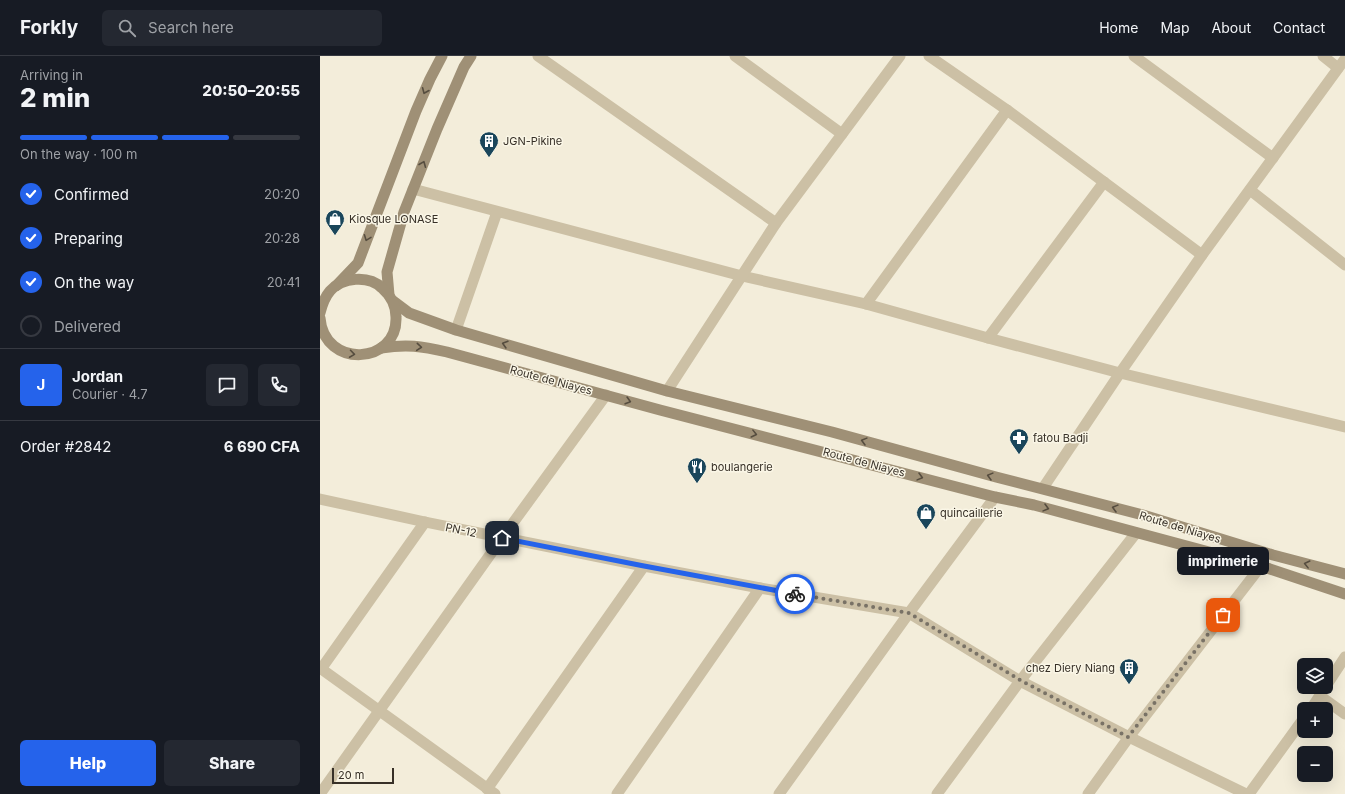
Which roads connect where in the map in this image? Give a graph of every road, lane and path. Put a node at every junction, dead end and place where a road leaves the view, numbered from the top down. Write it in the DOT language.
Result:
graph roads {
  1 [pos="442,56"];
  2 [pos="471,56"];
  3 [pos="538,56"];
  4 [pos="735,56"];
  5 [pos="900,56"];
  6 [pos="929,56"];
  7 [pos="1134,56"];
  8 [pos="1323,56"];
  9 [pos="1342,63"];
  10 [pos="1007,110"];
  11 [pos="842,134"];
  12 [pos="1273,158"];
  13 [pos="1104,182"];
  14 [pos="413,189"];
  15 [pos="1250,190"];
  16 [pos="497,212"];
  17 [pos="776,223"];
  18 [pos="1202,255"];
  19 [pos="1345,265"];
  20 [pos="742,276"];
  21 [pos="328,290"];
  22 [pos="391,298"];
  23 [pos="866,304"];
  24 [pos="320,313"];
  25 [pos="320,318"];
  26 [pos="456,330"];
  27 [pos="988,338"];
  28 [pos="320,344"];
  29 [pos="335,348"];
  30 [pos="381,348"];
  31 [pos="1120,373"];
  32 [pos="667,391"];
  33 [pos="606,395"];
  34 [pos="1345,427"];
  35 [pos="1043,488"];
  36 [pos="995,497"];
  37 [pos="320,499"];
  38 [pos="425,522"];
  39 [pos="1136,532"];
  40 [pos="502,538"];
  41 [pos="644,566"];
  42 [pos="1261,566"];
  43 [pos="1345,574"];
  44 [pos="760,588"];
  45 [pos="1345,594"];
  46 [pos="909,613"];
  47 [pos="1345,657"];
  48 [pos="320,669"];
  49 [pos="1020,680"];
  50 [pos="1320,696"];
  51 [pos="1316,702"];
  52 [pos="380,711"];
  53 [pos="1345,714"];
  54 [pos="1297,727"];
  55 [pos="1128,737"];
  56 [pos="491,791"];
  57 [pos="320,794"];
  58 [pos="617,794"];
  59 [pos="779,794"];
  60 [pos="937,794"];
  61 [pos="1088,794"];
  62 [pos="1247,794"];
  1 -- 21 [label="main road, one-way"];
  14 -- 2 [label="main road, one-way"];
  3 -- 17 [label="street"];
  4 -- 11 [label="street"];
  5 -- 11 [label="street"];
  6 -- 10 [label="street"];
  7 -- 12 [label="street"];
  8 -- 9 [label="street"];
  9 -- 12 [label="street"];
  10 -- 13 [label="street"];
  10 -- 23 [label="street"];
  11 -- 17 [label="street"];
  12 -- 15 [label="street"];
  13 -- 18 [label="street"];
  13 -- 27 [label="street"];
  14 -- 16 [label="street"];
  14 -- 22 [label="main road"];
  15 -- 18 [label="street"];
  15 -- 19 [label="street"];
  16 -- 20 [label="street"];
  16 -- 26 [label="street"];
  17 -- 20 [label="street"];
  18 -- 31 [label="street"];
  20 -- 23 [label="street"];
  20 -- 32 [label="street"];
  21 -- 22 [label="main road, Route de Niayes"];
  21 -- 24 [label="main road"];
  22 -- 26 [label="main road, Route de Niayes"];
  22 -- 30 [label="main road"];
  23 -- 27 [label="street"];
  25 -- 29 [label="main road"];
  32 -- 26 [label="main road, Route de Niayes, one-way"];
  27 -- 31 [label="street"];
  28 -- 29 [label="main road, Route de Niayes"];
  29 -- 30 [label="main road, Route de Niayes, one-way"];
  30 -- 33 [label="main road, Route de Niayes, one-way"];
  31 -- 34 [label="street"];
  31 -- 35 [label="street"];
  35 -- 32 [label="main road, Route de Niayes, one-way"];
  33 -- 36 [label="main road, Route de Niayes, one-way"];
  33 -- 40 [label="street"];
  43 -- 35 [label="main road, Route de Niayes, one-way"];
  36 -- 39 [label="main road, Route de Niayes, one-way"];
  36 -- 46 [label="street"];
  37 -- 38 [label="street, PN-12"];
  38 -- 40 [label="street, PN-12"];
  38 -- 48 [label="street"];
  39 -- 42 [label="main road, Route de Niayes"];
  39 -- 49 [label="street"];
  40 -- 41 [label="street, PN-12"];
  40 -- 52 [label="street"];
  41 -- 44 [label="street, PN-12"];
  41 -- 56 [label="street"];
  42 -- 45 [label="main road, Route de Niayes"];
  42 -- 55 [label="street"];
  44 -- 46 [label="street, PN-12"];
  44 -- 58 [label="street"];
  46 -- 49 [label="street"];
  46 -- 59 [label="street"];
  47 -- 50 [label="street"];
  48 -- 52 [label="street"];
  49 -- 55 [label="street"];
  49 -- 60 [label="street"];
  50 -- 51 [label="street"];
  50 -- 53 [label="street"];
  52 -- 56 [label="street"];
  52 -- 57 [label="street"];
  54 -- 62 [label="street"];
  55 -- 61 [label="street"];
  55 -- 62 [label="street"];
}
